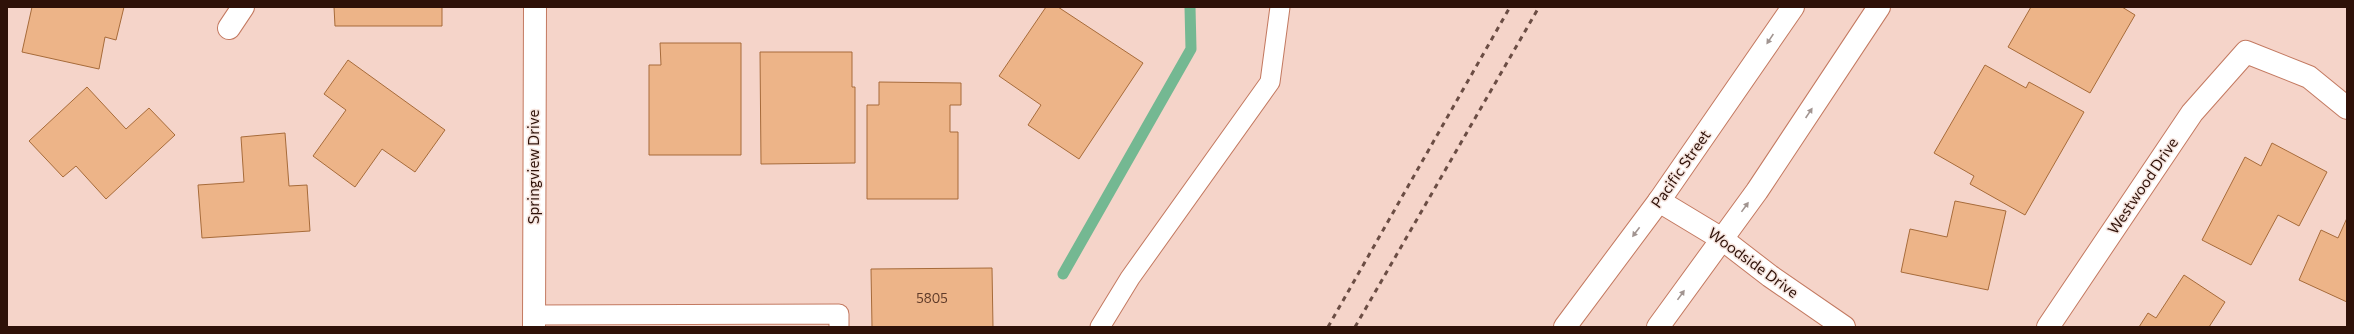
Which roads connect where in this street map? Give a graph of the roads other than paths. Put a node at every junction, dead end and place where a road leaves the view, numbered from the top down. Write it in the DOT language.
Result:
graph roads {
  1 [pos="243,7"];
  2 [pos="535,7"];
  3 [pos="1280,7"];
  4 [pos="1792,7"];
  5 [pos="1879,7"];
  6 [pos="229,28"];
  7 [pos="2347,108"];
  8 [pos="1660,201"];
  9 [pos="1722,239"];
  10 [pos="534,321"];
  11 [pos="644,321"];
  12 [pos="838,327"];
  13 [pos="1100,327"];
  14 [pos="1565,327"];
  15 [pos="1658,327"];
  16 [pos="1844,327"];
  17 [pos="2048,327"];
  1 -- 6 [label="street"];
  2 -- 10 [label="street, Springview Drive"];
  3 -- 13 [label="lane"];
  4 -- 8 [label="street, Pacific Street, one-way"];
  9 -- 5 [label="street, one-way"];
  7 -- 17 [label="street, Westwood Drive"];
  8 -- 9 [label="street, Woodside Drive"];
  8 -- 14 [label="street, Pacific Street, one-way"];
  15 -- 9 [label="street, one-way"];
  9 -- 16 [label="street, Woodside Drive"];
  10 -- 11 [label="lane"];
  11 -- 12 [label="lane"];
}
